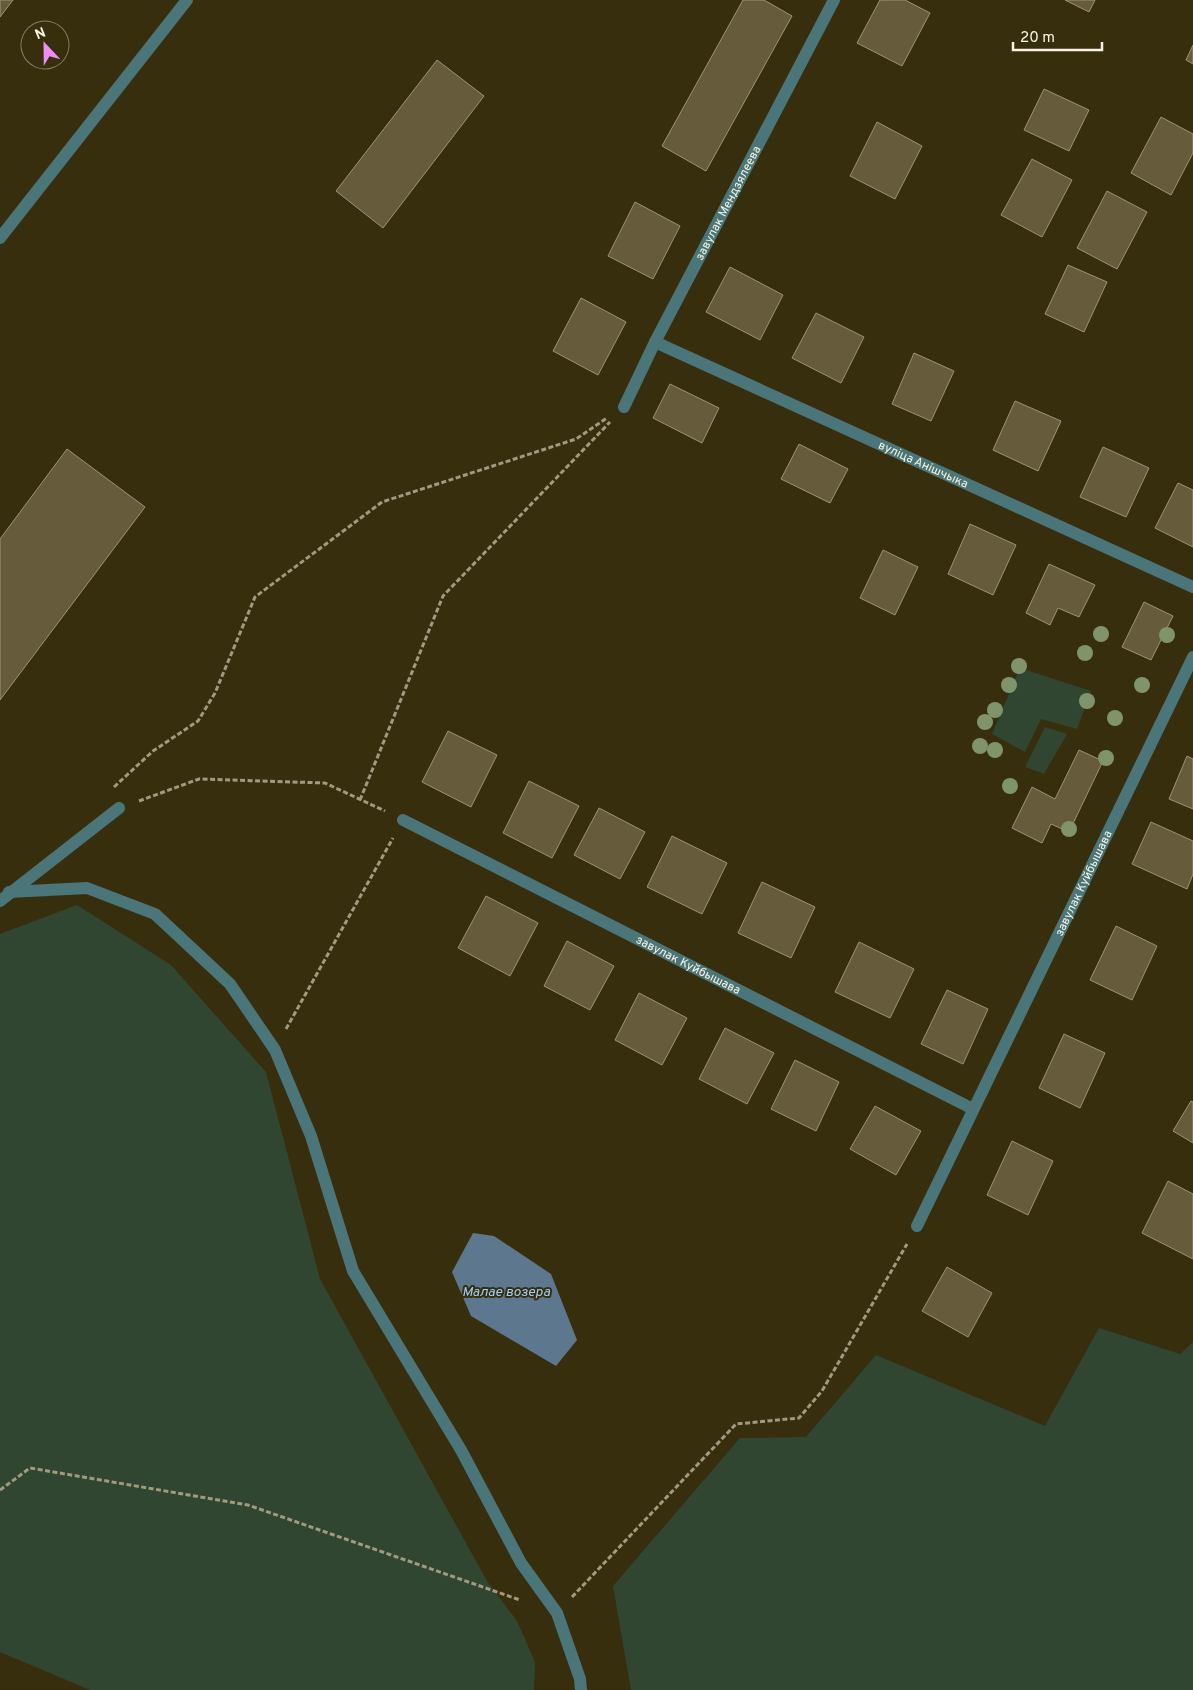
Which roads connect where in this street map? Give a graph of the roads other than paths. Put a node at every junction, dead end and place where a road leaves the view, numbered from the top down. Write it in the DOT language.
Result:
graph roads {
  1 [pos="187,0"];
  2 [pos="834,0"];
  3 [pos="0,238"];
  4 [pos="655,342"];
  5 [pos="624,407"];
  6 [pos="1193,587"];
  7 [pos="1193,657"];
  8 [pos="119,808"];
  9 [pos="404,820"];
  10 [pos="5,896"];
  11 [pos="973,1109"];
  12 [pos="917,1226"];
  13 [pos="581,1690"];
  1 -- 3 [label="street"];
  2 -- 4 [label="street, завулак Мендзялеева"];
  4 -- 5 [label="street, завулак Мендзялеева"];
  4 -- 6 [label="street, вуліца Анішчыка"];
  7 -- 11 [label="street, завулак Куйбышава"];
  8 -- 10 [label="street"];
  9 -- 11 [label="street, завулак Куйбышава"];
  10 -- 13 [label="street"];
  11 -- 12 [label="street, завулак Куйбышава"];
}
